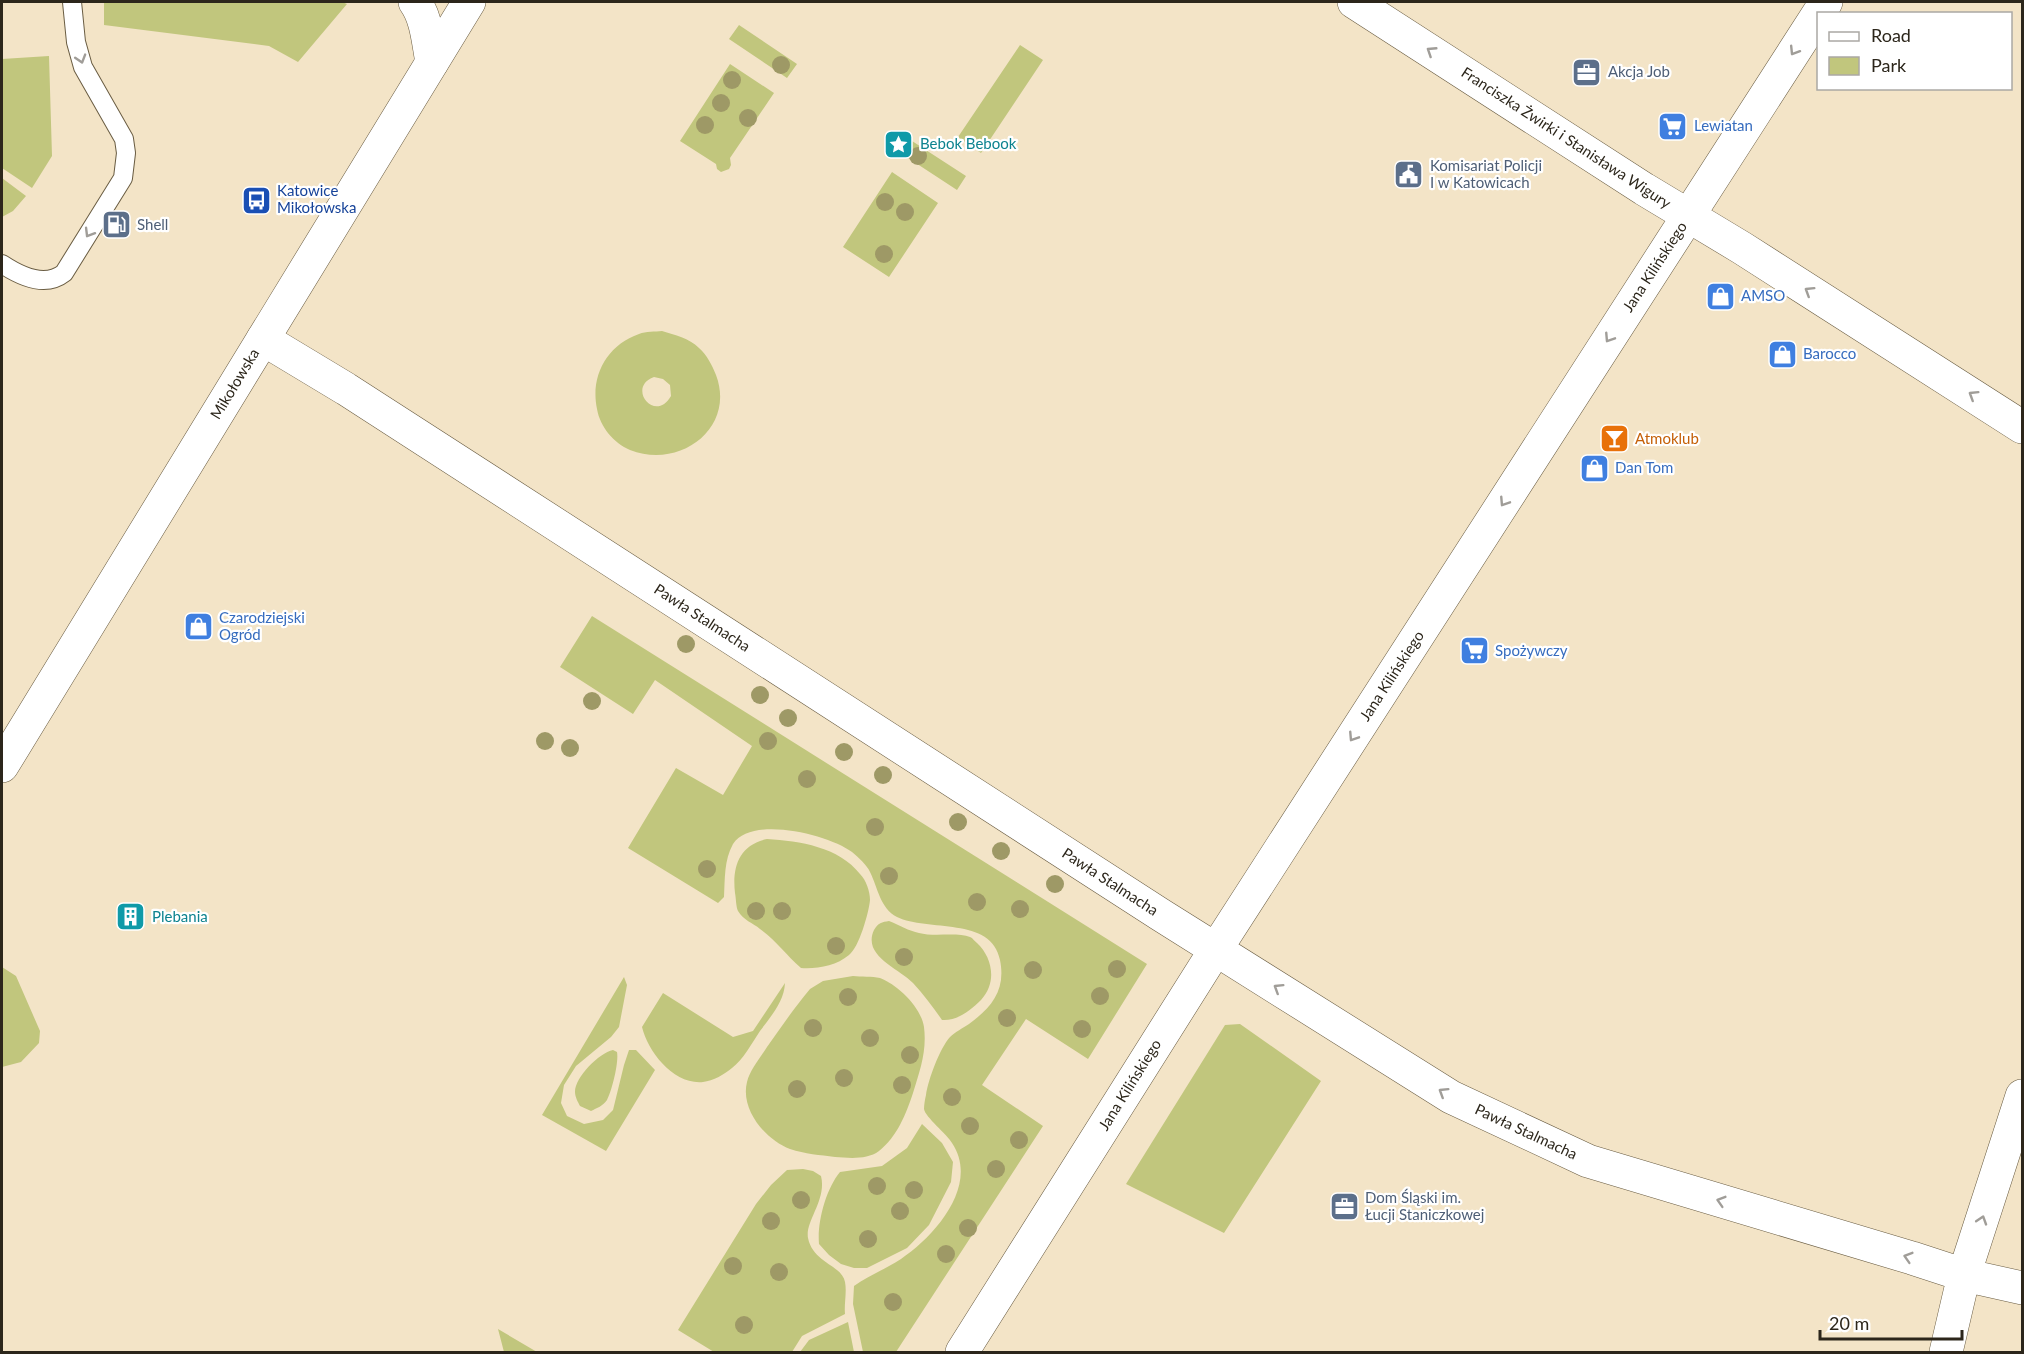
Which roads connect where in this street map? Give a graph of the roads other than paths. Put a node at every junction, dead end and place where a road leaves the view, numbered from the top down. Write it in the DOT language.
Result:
graph roads {
  1 [pos="72,2"];
  2 [pos="415,2"];
  3 [pos="469,2"];
  4 [pos="1354,2"];
  5 [pos="1817,16"];
  6 [pos="432,62"];
  7 [pos="1689,215"];
  8 [pos="2,264"];
  9 [pos="263,339"];
  10 [pos="2022,427"];
  11 [pos="2,766"];
  12 [pos="1216,949"];
  13 [pos="2022,1096"];
  14 [pos="1964,1275"];
  15 [pos="2022,1288"];
  16 [pos="962,1353"];
  17 [pos="1946,1353"];
  1 -- 8 [label="lane, one-way"];
  2 -- 6 [label="street"];
  3 -- 6 [label="street, Mikołowska"];
  7 -- 4 [label="street, Franciszka Żwirki i Stanisława Wigury, one-way"];
  5 -- 7 [label="street, Jana Kilińskiego, one-way"];
  6 -- 9 [label="street, Mikołowska"];
  10 -- 7 [label="street, Franciszka Żwirki i Stanisława Wigury, one-way"];
  7 -- 12 [label="street, Jana Kilińskiego, one-way"];
  9 -- 11 [label="street, Mikołowska"];
  9 -- 12 [label="street, Pawła Stalmacha"];
  14 -- 12 [label="street, Pawła Stalmacha, one-way"];
  12 -- 16 [label="street, Jana Kilińskiego"];
  14 -- 13 [label="street, one-way"];
  14 -- 15 [label="street, Pawła Stalmacha"];
  14 -- 17 [label="street"];
}
